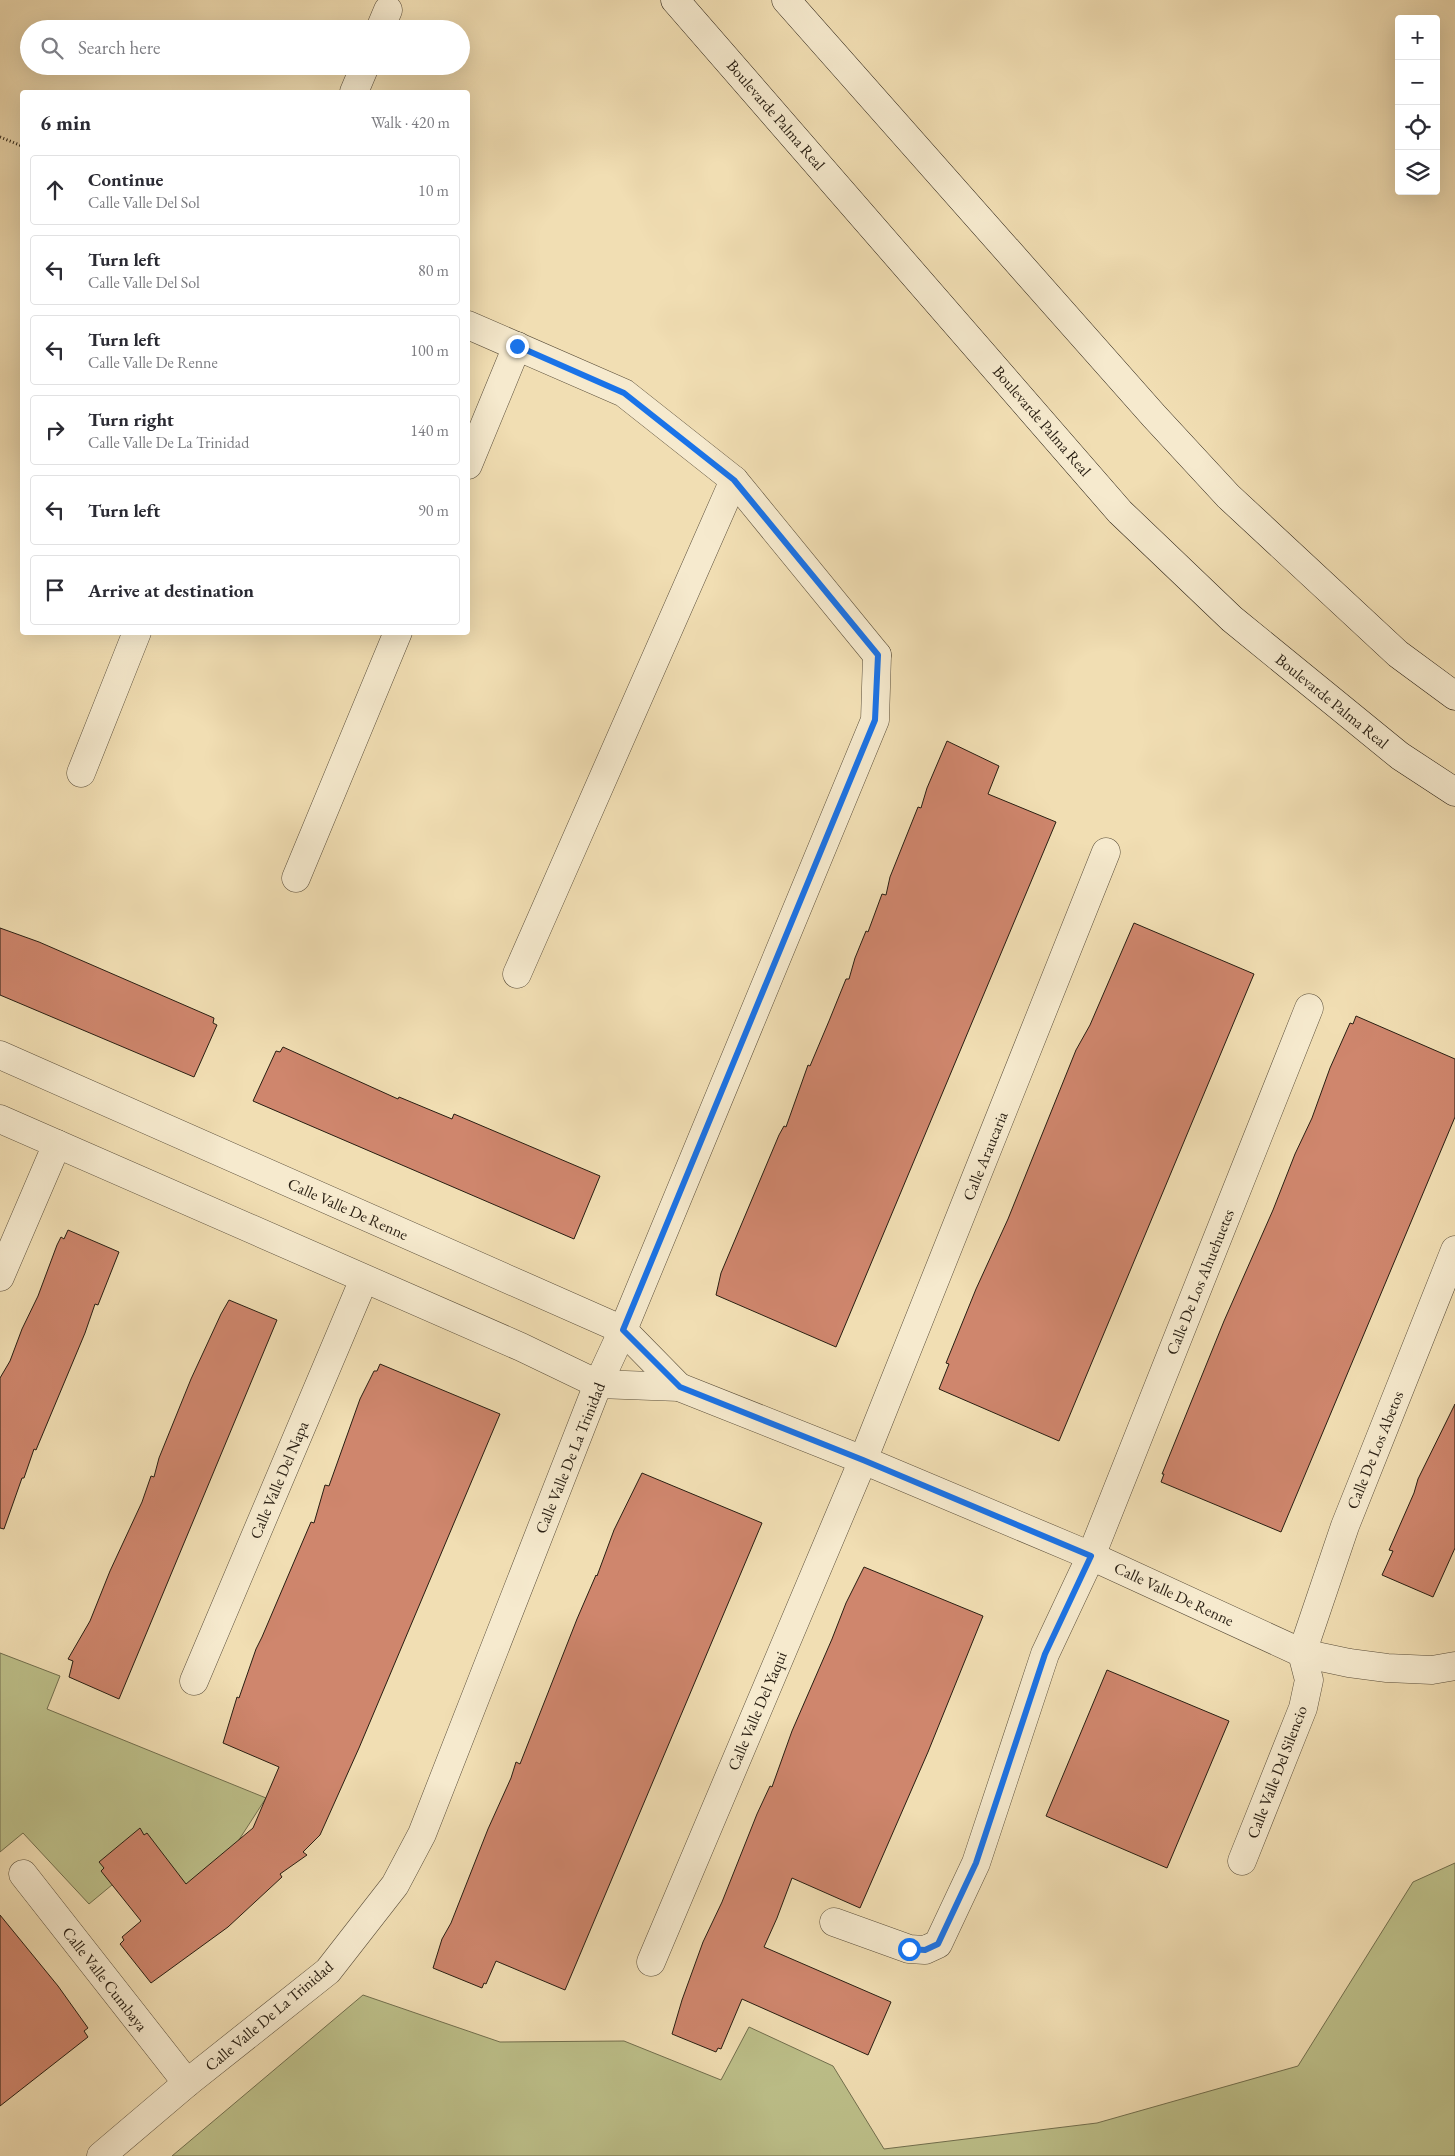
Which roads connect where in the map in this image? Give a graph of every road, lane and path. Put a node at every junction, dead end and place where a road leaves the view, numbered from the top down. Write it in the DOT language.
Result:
graph roads {
  1 [pos="675,0"];
  2 [pos="786,0"];
  3 [pos="361,75"];
  4 [pos="355,90"];
  5 [pos="0,137"];
  6 [pos="20,145"];
  7 [pos="470,326"];
  8 [pos="517,346"];
  9 [pos="470,460"];
  10 [pos="734,480"];
  11 [pos="136,635"];
  12 [pos="397,635"];
  13 [pos="1455,696"];
  14 [pos="81,774"];
  15 [pos="1455,792"];
  16 [pos="1106,852"];
  17 [pos="296,878"];
  18 [pos="517,974"];
  19 [pos="1309,1008"];
  20 [pos="0,1055"];
  21 [pos="0,1119"];
  22 [pos="57,1144"];
  23 [pos="1455,1250"];
  24 [pos="0,1277"];
  25 [pos="364,1280"];
  26 [pos="623,1330"];
  27 [pos="598,1384"];
  28 [pos="680,1387"];
  29 [pos="863,1460"];
  30 [pos="1091,1556"];
  31 [pos="1302,1653"];
  32 [pos="1455,1666"];
  33 [pos="194,1681"];
  34 [pos="1242,1861"];
  35 [pos="23,1874"];
  36 [pos="834,1922"];
  37 [pos="651,1962"];
  38 [pos="187,2083"];
  39 [pos="101,2156"];
  1 -- 15 [label="street, Boulevarde Palma Real"];
  2 -- 13 [label="street"];
  3 -- 4 [label="street"];
  5 -- 6 [label="path"];
  7 -- 8 [label="street"];
  8 -- 9 [label="street"];
  8 -- 10 [label="street"];
  10 -- 18 [label="street"];
  10 -- 26 [label="street, Calle Valle De La Trinidad"];
  11 -- 14 [label="street"];
  12 -- 17 [label="street"];
  16 -- 29 [label="street, Calle Araucaria"];
  19 -- 30 [label="street, Calle De Los Ahuehuetes"];
  20 -- 26 [label="street, Calle Valle De Renne"];
  21 -- 22 [label="street, Calle Valle De Renne"];
  22 -- 24 [label="street"];
  22 -- 25 [label="street, Calle Valle De Renne"];
  23 -- 31 [label="street, Calle De Los Abetos"];
  25 -- 27 [label="street, Calle Valle De Renne"];
  25 -- 33 [label="street, Calle Valle Del Napa"];
  26 -- 27 [label="street, Calle Valle De La Trinidad"];
  26 -- 28 [label="street, Calle Valle De Renne"];
  27 -- 28 [label="street, Calle Valle De Renne"];
  27 -- 38 [label="street, Calle Valle De La Trinidad"];
  28 -- 29 [label="street, Calle Valle De Renne"];
  29 -- 30 [label="street, Calle Valle De Renne"];
  29 -- 37 [label="street, Calle Valle Del Yaqui"];
  30 -- 31 [label="street, Calle Valle De Renne"];
  30 -- 36 [label="street, Calle De Los Ahuehuetes"];
  31 -- 32 [label="street, Calle Valle De Renne"];
  31 -- 34 [label="street, Calle Valle Del Silencio"];
  35 -- 38 [label="street, Calle Valle Cumbaya"];
  38 -- 39 [label="street, Calle Valle De La Trinidad"];
}
